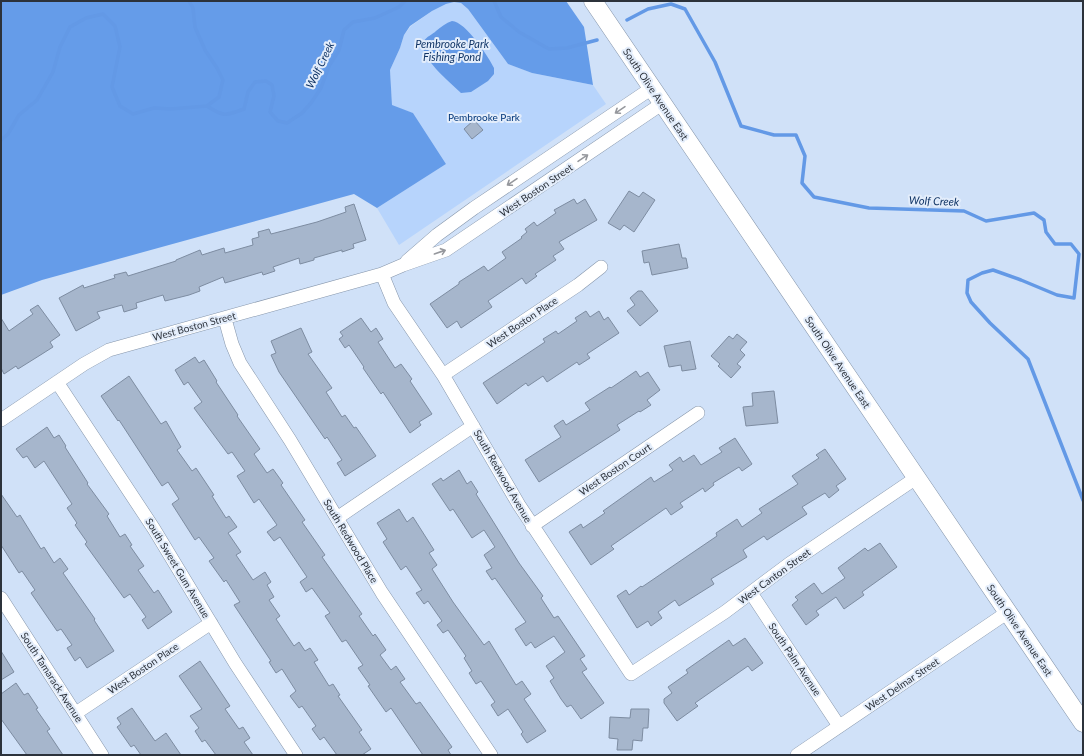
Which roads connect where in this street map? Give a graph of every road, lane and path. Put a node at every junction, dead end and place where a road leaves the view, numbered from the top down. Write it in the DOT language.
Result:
graph roads {
  1 [pos="593,1"];
  2 [pos="652,88"];
  3 [pos="663,104"];
  4 [pos="403,265"];
  5 [pos="601,267"];
  6 [pos="382,274"];
  7 [pos="225,318"];
  8 [pos="442,375"];
  9 [pos="57,382"];
  10 [pos="698,413"];
  11 [pos="1,420"];
  12 [pos="473,426"];
  13 [pos="916,478"];
  14 [pos="337,518"];
  15 [pos="532,526"];
  16 [pos="751,593"];
  17 [pos="1,598"];
  18 [pos="1008,612"];
  19 [pos="211,622"];
  20 [pos="631,674"];
  21 [pos="76,713"];
  22 [pos="1083,723"];
  23 [pos="840,726"];
  24 [pos="102,755"];
  25 [pos="296,755"];
  26 [pos="491,755"];
  27 [pos="797,755"];
  1 -- 2 [label="street, South Olive Avenue East"];
  2 -- 3 [label="street, South Olive Avenue East"];
  2 -- 4 [label="street, West Boston Street, one-way"];
  4 -- 3 [label="street, West Boston Street, one-way"];
  3 -- 13 [label="street, South Olive Avenue East"];
  4 -- 6 [label="street, West Boston Street"];
  5 -- 8 [label="street, West Boston Place"];
  6 -- 7 [label="street, West Boston Street"];
  6 -- 8 [label="street, South Redwood Avenue"];
  7 -- 9 [label="street, West Boston Street"];
  7 -- 14 [label="street, South Redwood Place"];
  8 -- 12 [label="street, South Redwood Avenue"];
  9 -- 11 [label="street, West Boston Street"];
  9 -- 19 [label="street, South Sweet Gum Avenue"];
  10 -- 15 [label="street, West Boston Court"];
  12 -- 14 [label="street"];
  12 -- 15 [label="street, South Redwood Avenue"];
  13 -- 16 [label="street, West Canton Street"];
  13 -- 18 [label="street, South Olive Avenue East"];
  14 -- 26 [label="street, South Redwood Place"];
  15 -- 20 [label="street, South Redwood Avenue"];
  16 -- 20 [label="street, West Canton Street"];
  16 -- 23 [label="street, South Palm Avenue"];
  17 -- 21 [label="street, South Tamarack Avenue"];
  18 -- 22 [label="street, South Olive Avenue East"];
  18 -- 23 [label="street, West Delmar Street"];
  19 -- 21 [label="street, West Boston Place"];
  19 -- 25 [label="street, South Sweet Gum Avenue"];
  21 -- 24 [label="street, South Tamarack Avenue"];
  23 -- 27 [label="street, West Delmar Street"];
}
